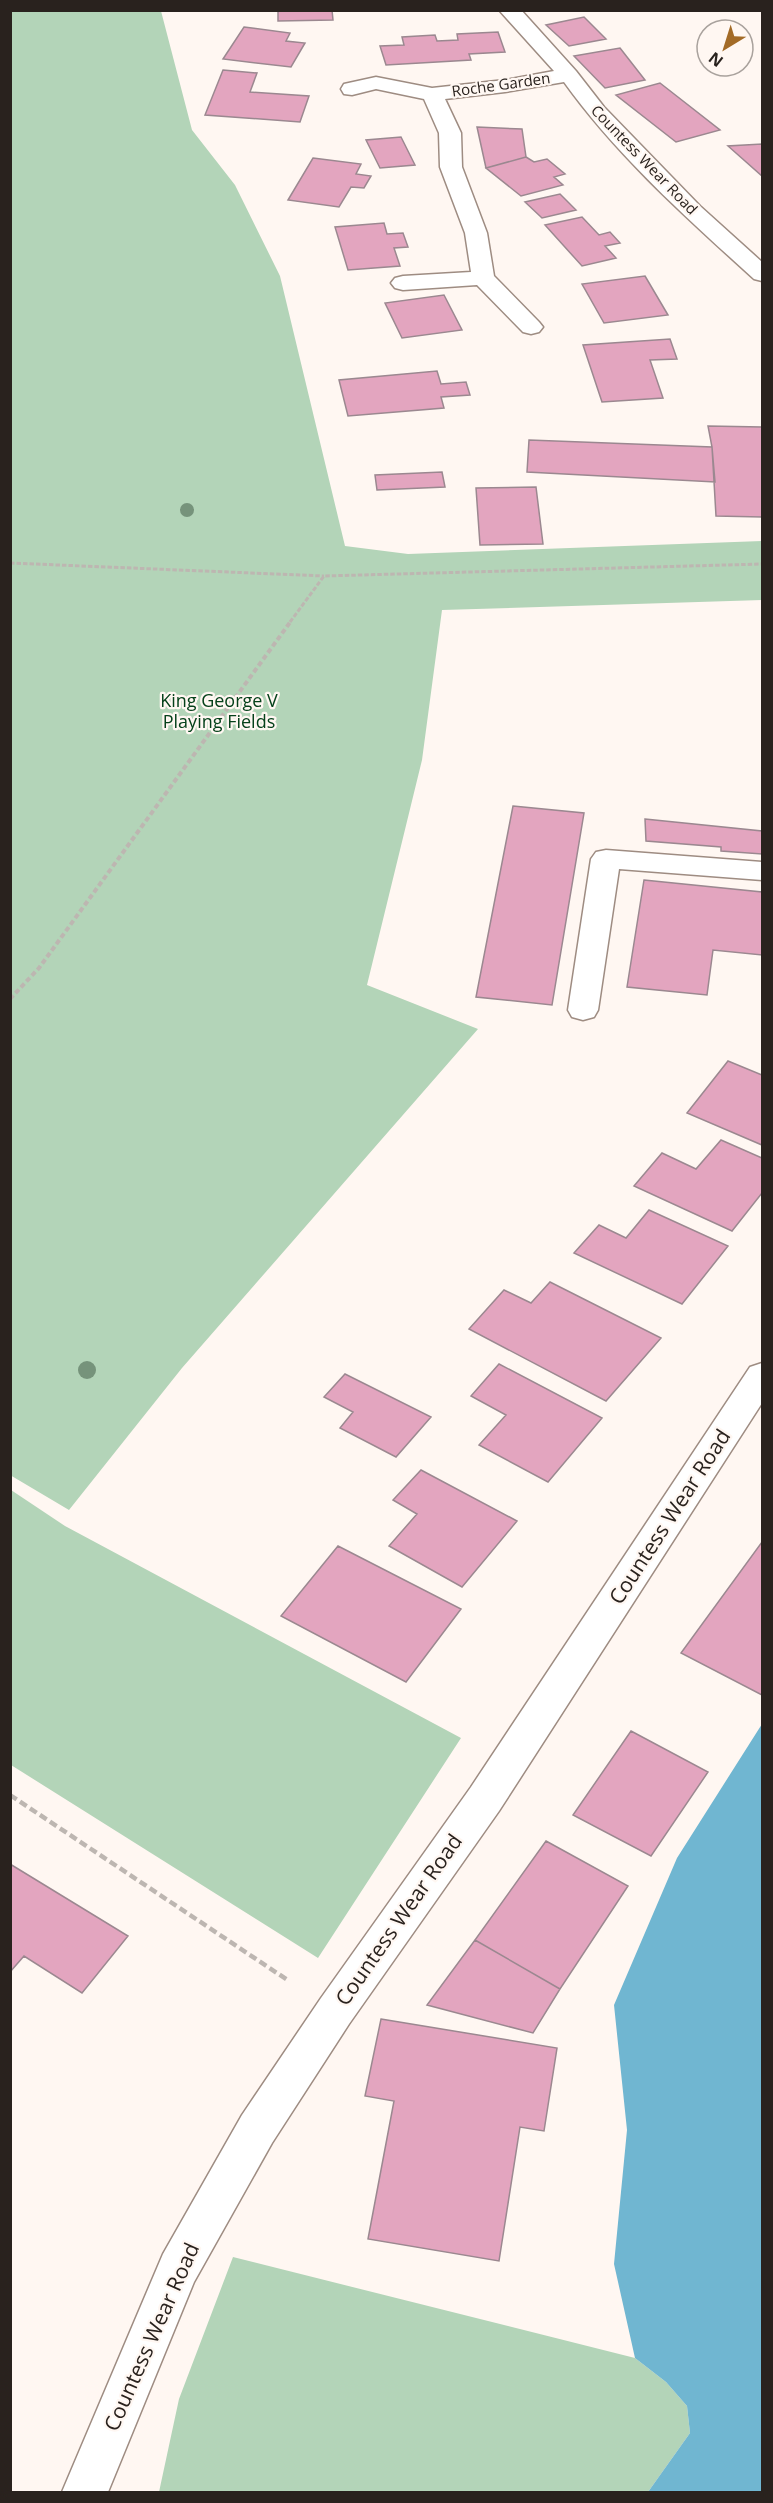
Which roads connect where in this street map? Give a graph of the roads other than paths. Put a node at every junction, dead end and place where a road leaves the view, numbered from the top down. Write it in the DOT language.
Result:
graph roads {
  1 [pos="509,10"];
  2 [pos="569,75"];
  3 [pos="352,90"];
  4 [pos="432,94"];
  5 [pos="762,274"];
  6 [pos="483,278"];
  7 [pos="403,283"];
  8 [pos="531,327"];
  9 [pos="762,871"];
  10 [pos="583,1010"];
  11 [pos="762,1376"];
  12 [pos="85,2493"];
  1 -- 2 [label="street, Countess Wear Road"];
  2 -- 4 [label="street, Roche Garden"];
  2 -- 5 [label="street, Countess Wear Road"];
  3 -- 4 [label="street, Roche Garden"];
  4 -- 6 [label="street, Roche Garden"];
  6 -- 7 [label="street"];
  6 -- 8 [label="street"];
  9 -- 10 [label="street"];
  11 -- 12 [label="street, Countess Wear Road"];
}
